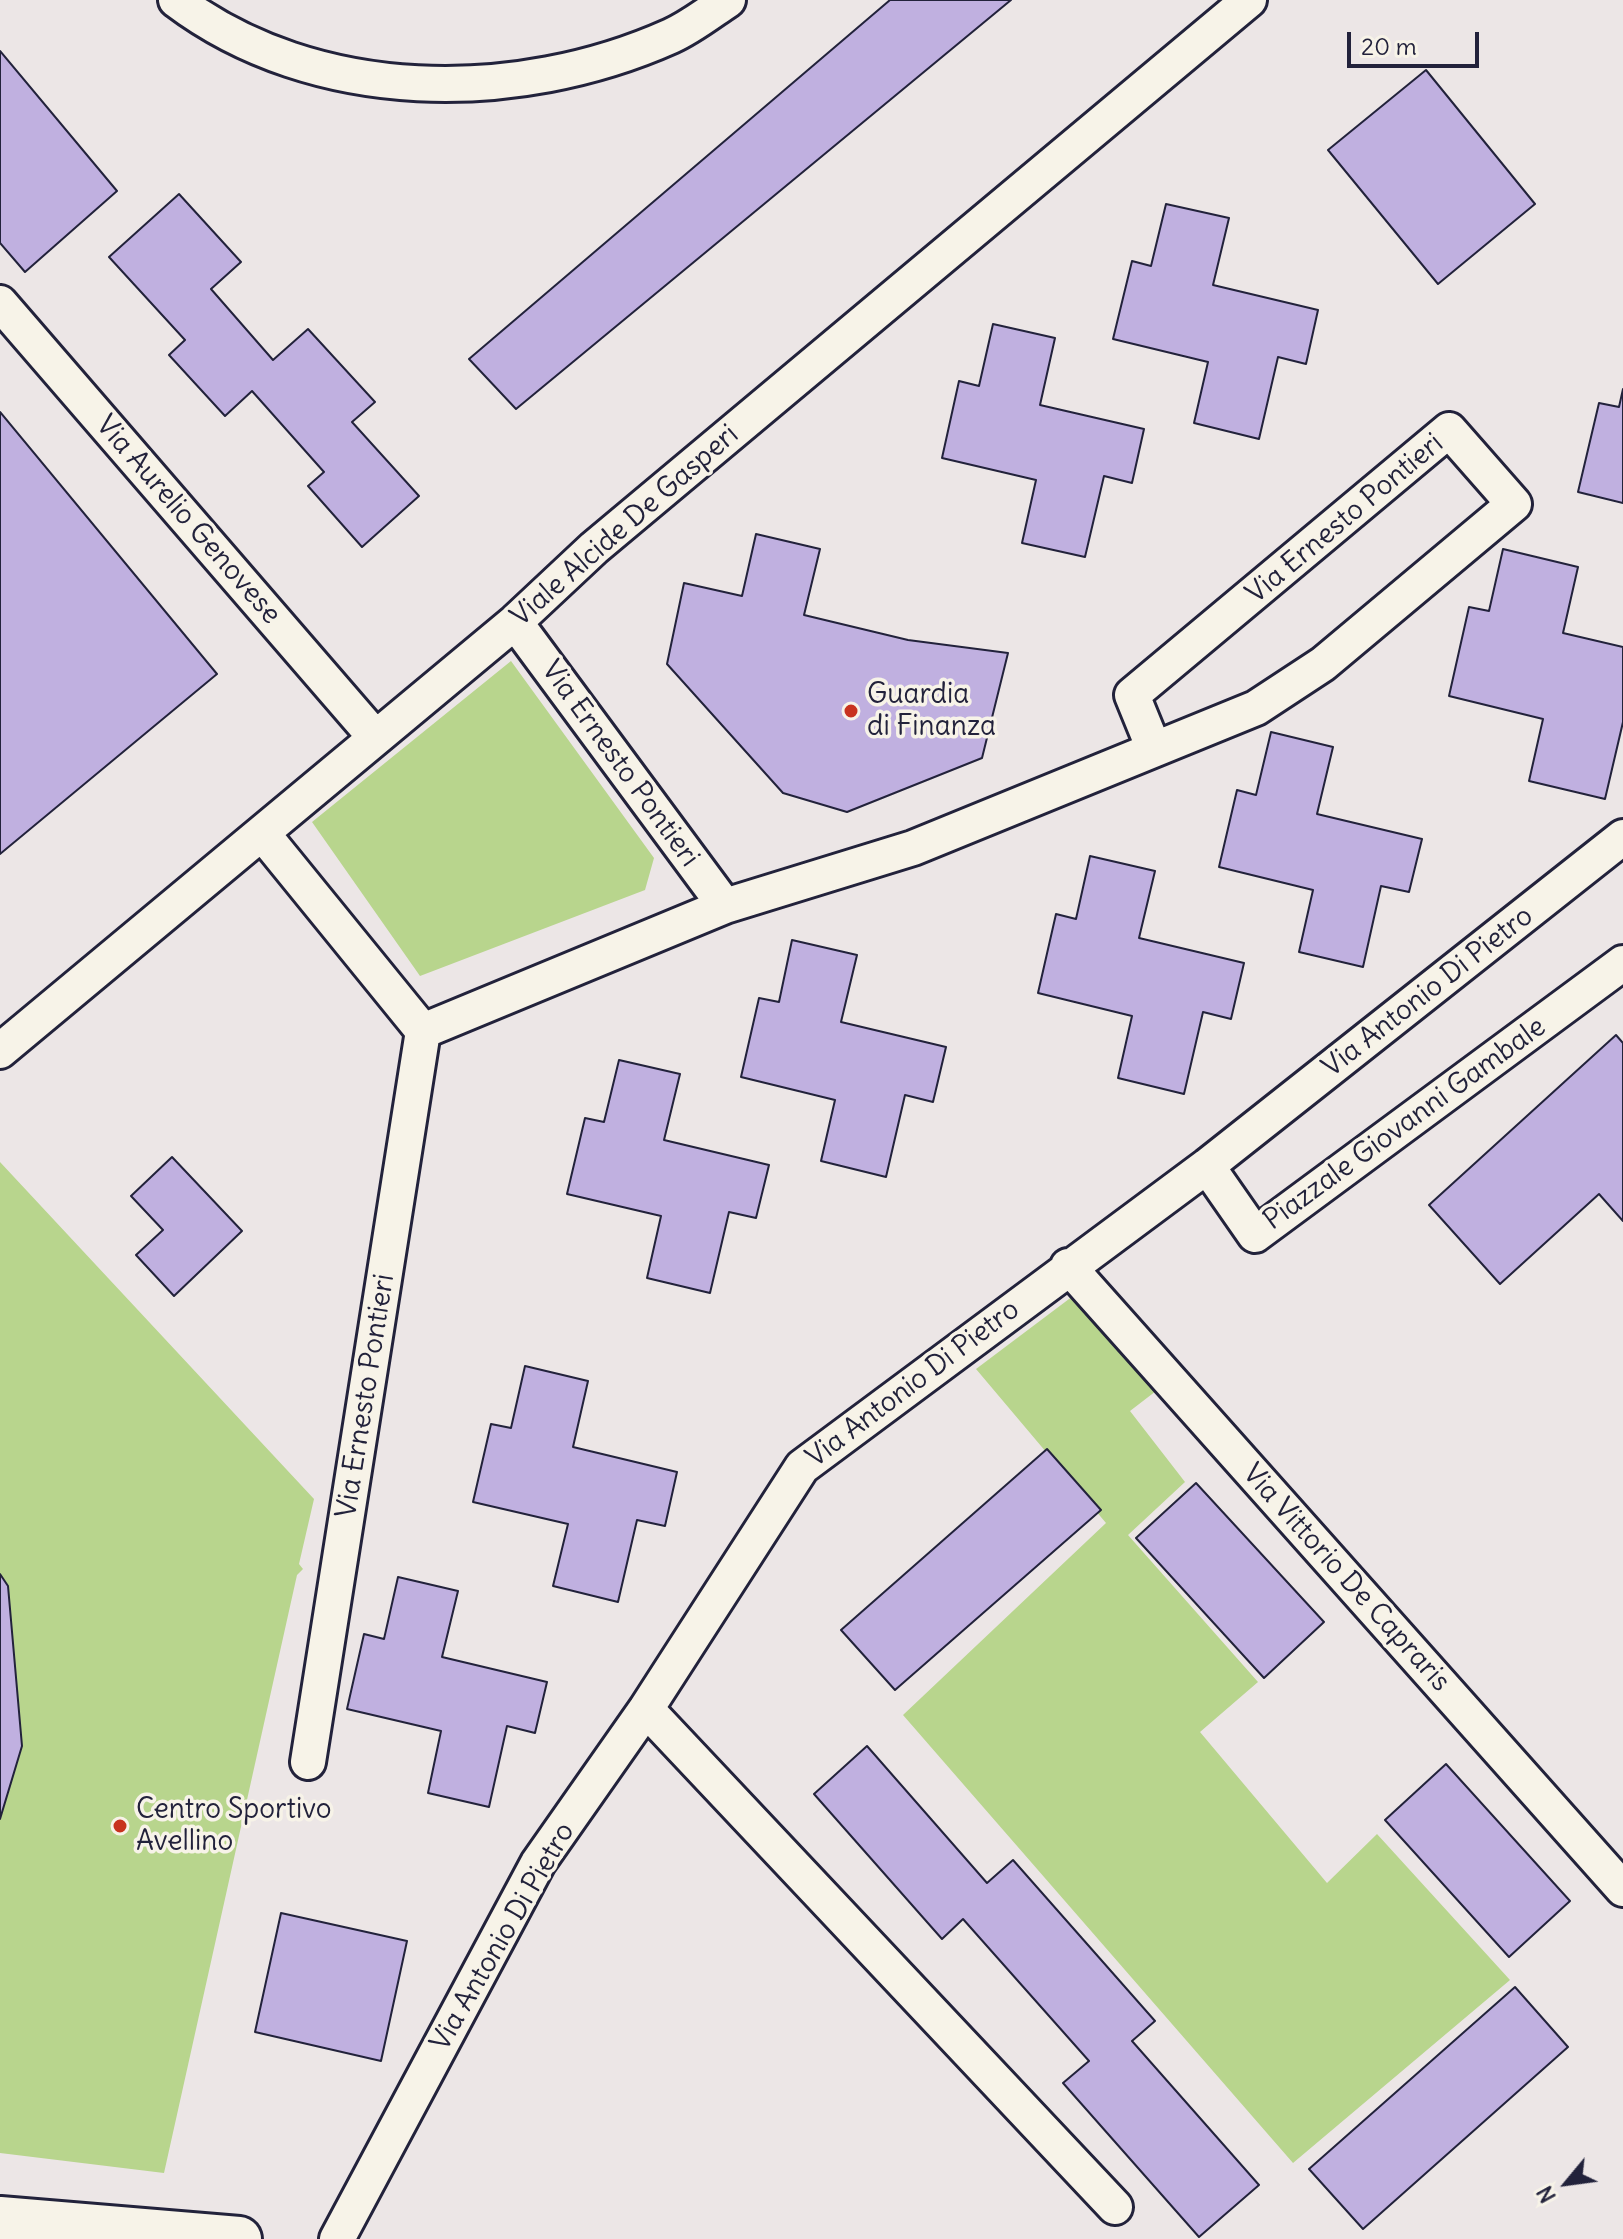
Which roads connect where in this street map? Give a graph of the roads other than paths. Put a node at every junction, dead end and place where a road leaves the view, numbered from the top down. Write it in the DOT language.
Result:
graph roads {
  1 [pos="176,0"];
  2 [pos="728,0"];
  3 [pos="1249,0"];
  4 [pos="0,303"];
  5 [pos="515,622"];
  6 [pos="375,737"];
  7 [pos="1154,749"];
  8 [pos="262,833"];
  9 [pos="1623,837"];
  10 [pos="725,906"];
  11 [pos="1623,963"];
  12 [pos="423,1031"];
  13 [pos="0,1051"];
  14 [pos="1207,1166"];
  15 [pos="1068,1266"];
  16 [pos="646,1709"];
  17 [pos="308,1762"];
  18 [pos="1623,1889"];
  19 [pos="1115,2207"];
  20 [pos="0,2219"];
  21 [pos="239,2239"];
  22 [pos="337,2239"];
  1 -- 2 [label="street"];
  3 -- 5 [label="street, Viale Alcide De Gasperi"];
  4 -- 6 [label="street, Via Aurelio Genovese"];
  5 -- 6 [label="street, Viale Alcide De Gasperi"];
  5 -- 10 [label="street, Via Ernesto Pontieri"];
  6 -- 8 [label="street, Viale Alcide De Gasperi"];
  7 -- 7 [label="street, Via Ernesto Pontieri"];
  7 -- 10 [label="street, Via Ernesto Pontieri"];
  8 -- 12 [label="street"];
  8 -- 13 [label="street, Viale Alcide De Gasperi"];
  9 -- 14 [label="street, Via Antonio Di Pietro"];
  10 -- 12 [label="street, Via Ernesto Pontieri"];
  11 -- 14 [label="street, Piazzale Giovanni Gambale"];
  12 -- 17 [label="street, Via Ernesto Pontieri"];
  14 -- 15 [label="street, Via Antonio Di Pietro"];
  15 -- 16 [label="street, Via Antonio Di Pietro"];
  15 -- 18 [label="street, Via Vittorio De Capraris"];
  16 -- 19 [label="street"];
  16 -- 22 [label="street, Via Antonio Di Pietro"];
  20 -- 21 [label="main road"];
}
